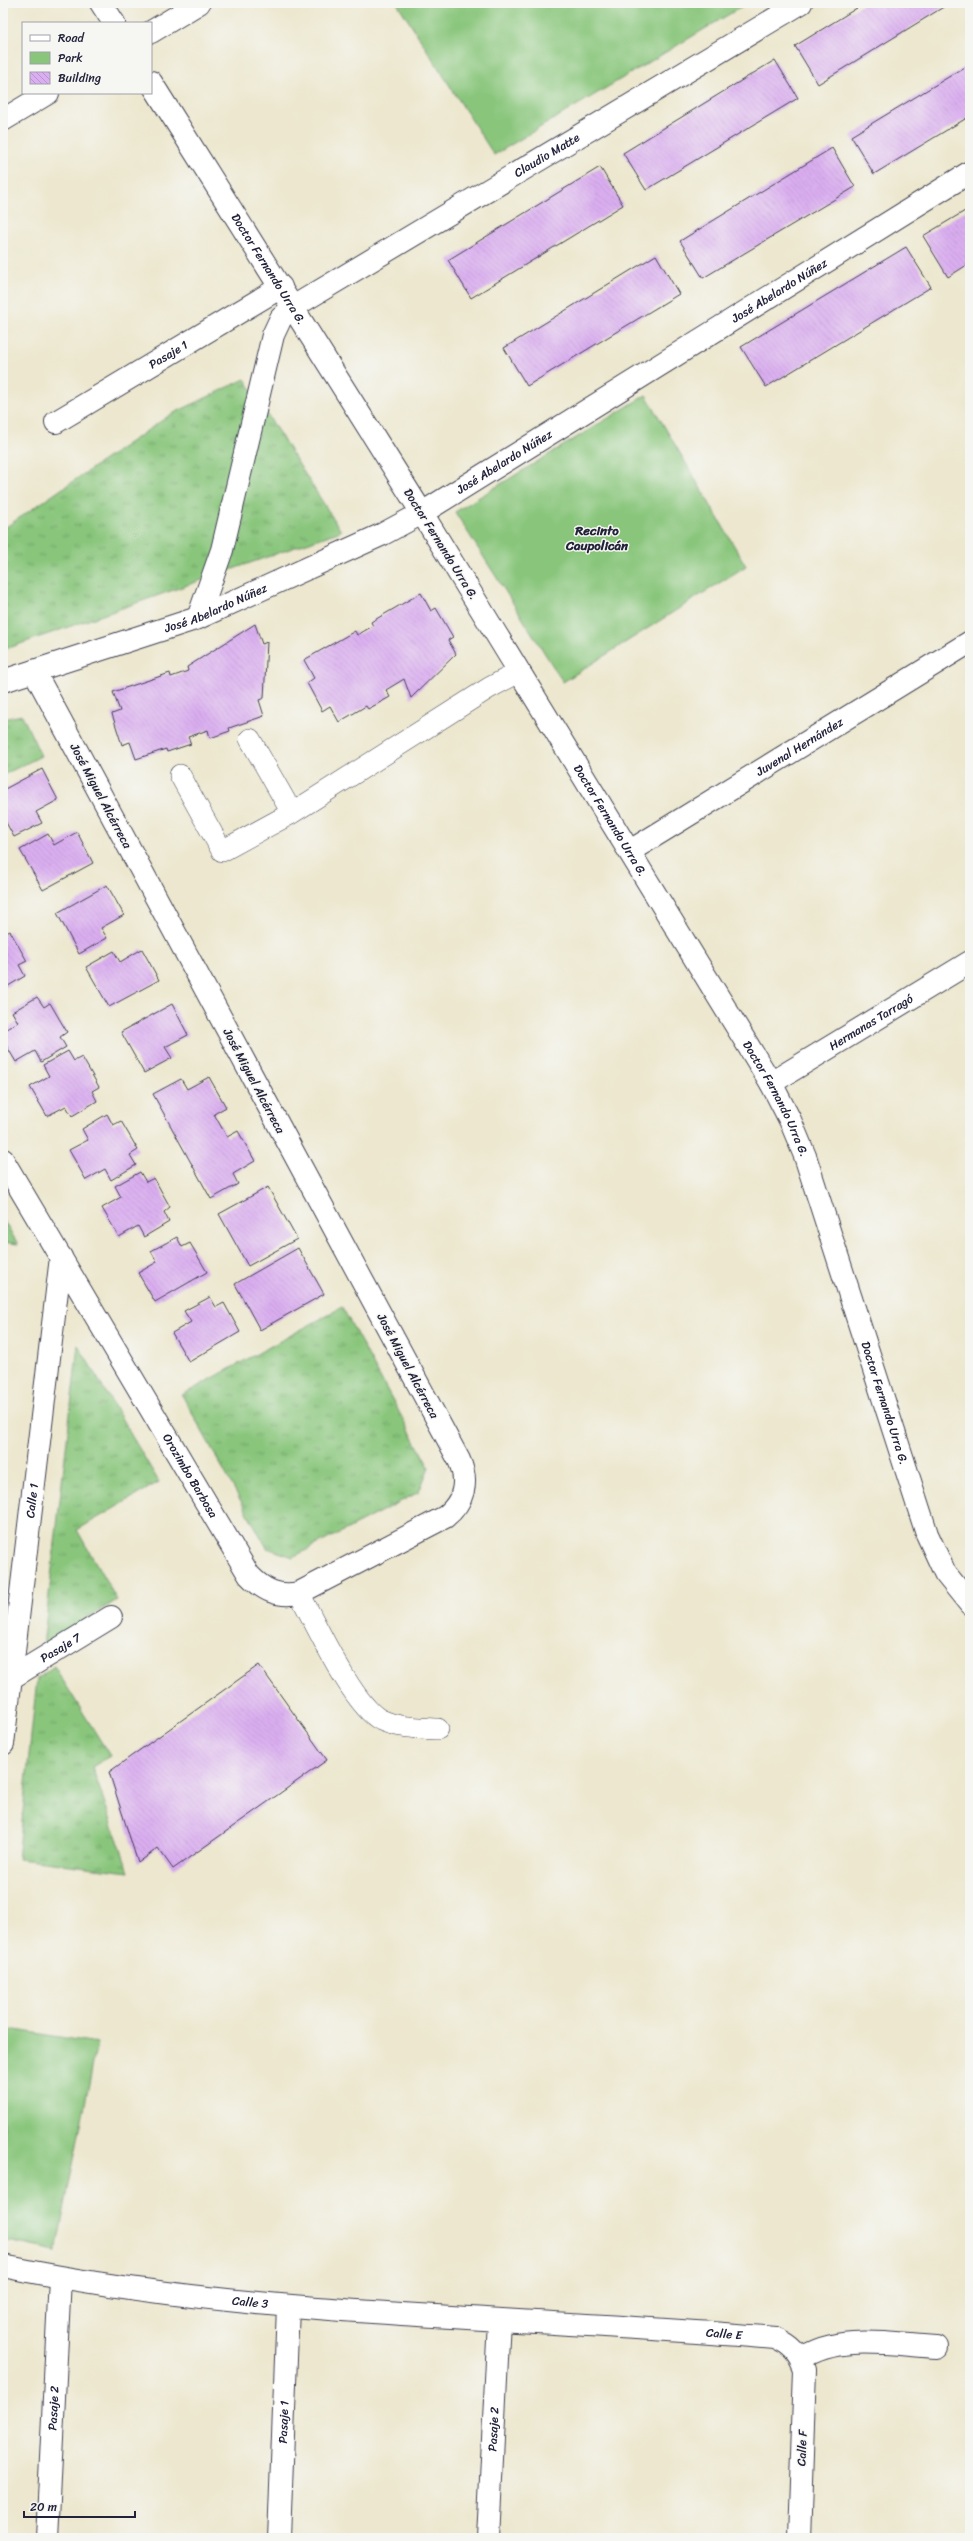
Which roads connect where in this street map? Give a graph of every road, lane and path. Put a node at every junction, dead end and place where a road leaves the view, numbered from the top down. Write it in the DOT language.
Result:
graph roads {
  1 [pos="101,3"];
  2 [pos="199,3"];
  3 [pos="801,3"];
  4 [pos="113,22"];
  5 [pos="152,31"];
  6 [pos="152,84"];
  7 [pos="46,94"];
  8 [pos="3,120"];
  9 [pos="970,172"];
  10 [pos="281,287"];
  11 [pos="293,307"];
  12 [pos="56,422"];
  13 [pos="422,512"];
  14 [pos="198,618"];
  15 [pos="970,642"];
  16 [pos="34,671"];
  17 [pos="519,672"];
  18 [pos="3,681"];
  19 [pos="250,739"];
  20 [pos="180,775"];
  21 [pos="292,813"];
  22 [pos="630,851"];
  23 [pos="970,962"];
  24 [pos="771,1083"];
  25 [pos="3,1160"];
  26 [pos="61,1257"];
  27 [pos="463,1494"];
  28 [pos="299,1593"];
  29 [pos="970,1604"];
  30 [pos="111,1617"];
  31 [pos="11,1678"];
  32 [pos="438,1729"];
  33 [pos="3,1744"];
  34 [pos="3,2266"];
  35 [pos="60,2278"];
  36 [pos="288,2307"];
  37 [pos="500,2320"];
  38 [pos="936,2347"];
  39 [pos="801,2359"];
  40 [pos="48,2538"];
  41 [pos="279,2538"];
  42 [pos="488,2538"];
  43 [pos="799,2538"];
  1 -- 4 [label="street"];
  2 -- 5 [label="street"];
  3 -- 11 [label="street, Claudio Matte"];
  6 -- 10 [label="street, Doctor Fernando Urra G."];
  7 -- 8 [label="street"];
  9 -- 13 [label="street, José Abelardo Núñez"];
  10 -- 11 [label="street, Doctor Fernando Urra G."];
  10 -- 12 [label="street, Pasaje 1"];
  11 -- 13 [label="street, Doctor Fernando Urra G."];
  11 -- 14 [label="street, Claudio Matte"];
  13 -- 14 [label="street, José Abelardo Núñez"];
  13 -- 17 [label="street, Doctor Fernando Urra G."];
  14 -- 16 [label="street, José Abelardo Núñez"];
  15 -- 22 [label="street, Juvenal Hernández"];
  16 -- 18 [label="street, José Abelardo Núñez"];
  16 -- 27 [label="street, José Miguel Alcérreca"];
  17 -- 21 [label="lane"];
  17 -- 22 [label="street, Doctor Fernando Urra G."];
  19 -- 21 [label="lane"];
  20 -- 21 [label="lane"];
  22 -- 24 [label="street, Doctor Fernando Urra G."];
  23 -- 24 [label="street, Hermanas Tarragó"];
  24 -- 29 [label="street, Doctor Fernando Urra G."];
  25 -- 26 [label="street, Orozimbo Barbosa"];
  26 -- 28 [label="street, Orozimbo Barbosa"];
  26 -- 31 [label="street, Calle 1"];
  27 -- 28 [label="street, Orozimbo Barbosa"];
  28 -- 32 [label="lane"];
  30 -- 31 [label="street, Pasaje 7"];
  31 -- 33 [label="street, Calle 1"];
  34 -- 35 [label="street, Calle 3"];
  35 -- 36 [label="street, Calle 3"];
  35 -- 40 [label="street, Pasaje 2"];
  36 -- 37 [label="street, Calle 3"];
  36 -- 41 [label="street, Pasaje 1"];
  37 -- 39 [label="street, Calle E"];
  37 -- 42 [label="street, Pasaje 2"];
  38 -- 39 [label="street"];
  39 -- 43 [label="street, Calle F"];
}
